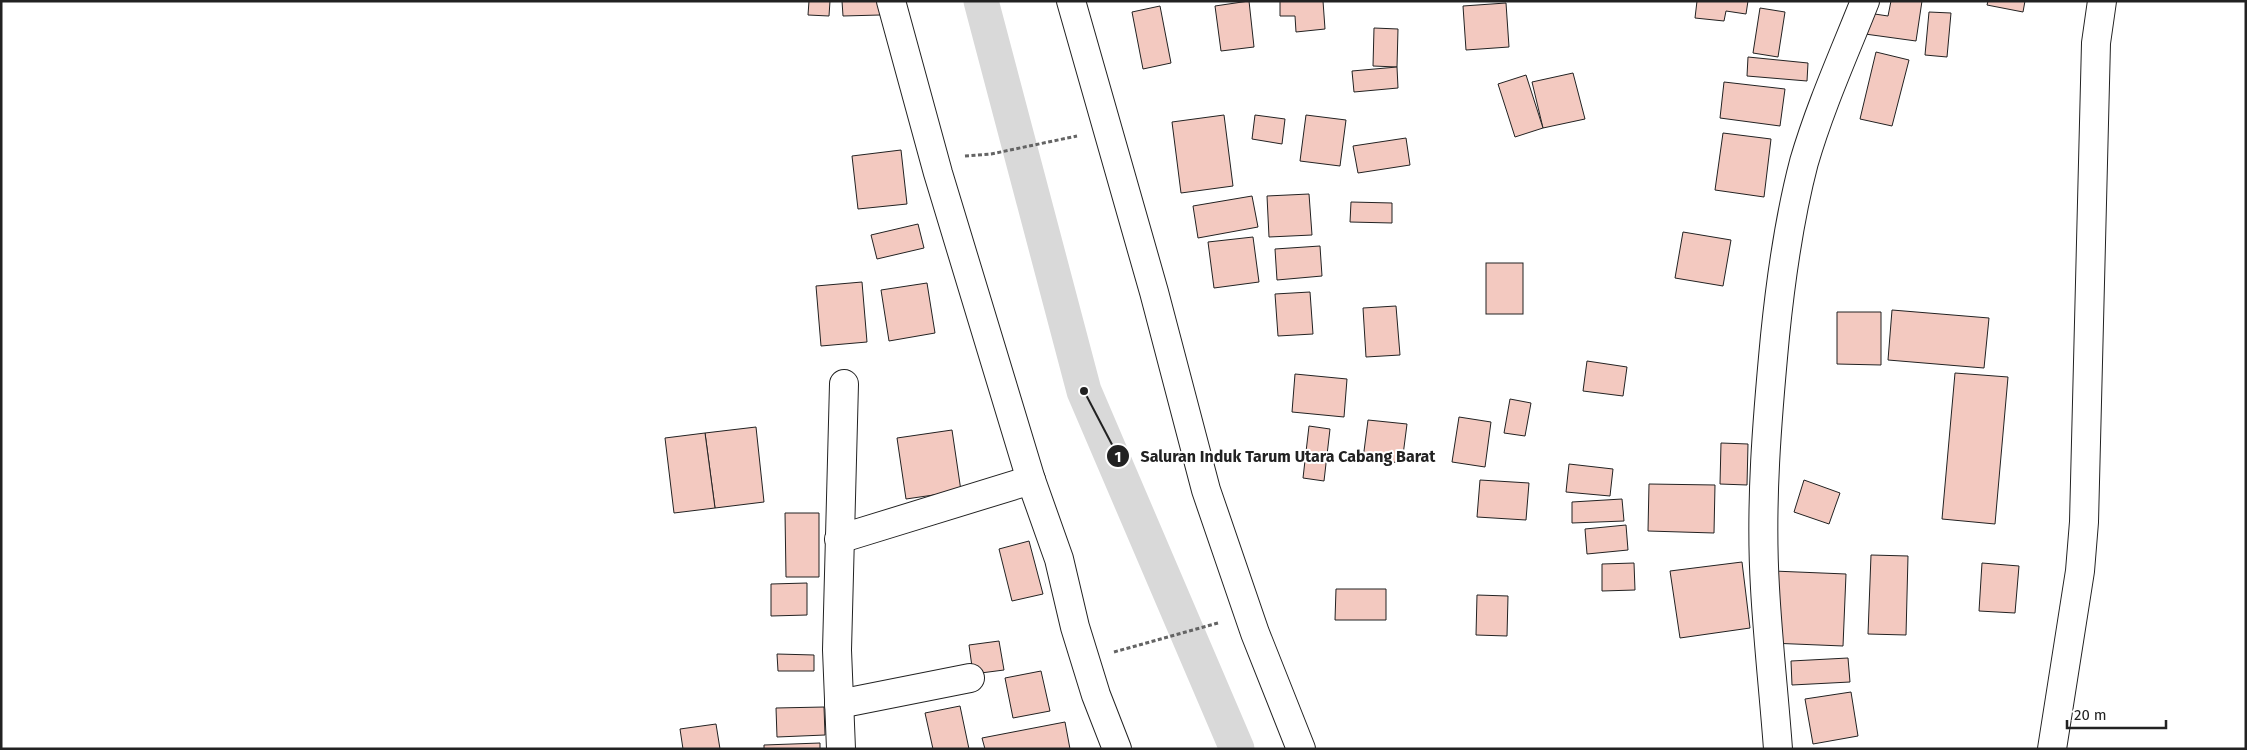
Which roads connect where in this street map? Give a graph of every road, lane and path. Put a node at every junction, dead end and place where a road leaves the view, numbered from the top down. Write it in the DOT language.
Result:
graph roads {
  1 [pos="891,1"];
  2 [pos="1071,1"];
  3 [pos="1865,1"];
  4 [pos="2102,1"];
  5 [pos="1078,135"];
  6 [pos="991,154"];
  7 [pos="844,384"];
  8 [pos="1031,480"];
  9 [pos="838,539"];
  10 [pos="1209,626"];
  11 [pos="1130,648"];
  12 [pos="970,678"];
  13 [pos="839,704"];
  14 [pos="842,749"];
  15 [pos="1117,749"];
  16 [pos="1301,749"];
  17 [pos="1778,749"];
  18 [pos="2052,749"];
  1 -- 8 [label="street"];
  2 -- 16 [label="street"];
  3 -- 17 [label="street"];
  4 -- 18 [label="street"];
  5 -- 6 [label="path"];
  7 -- 9 [label="street"];
  8 -- 9 [label="street"];
  8 -- 15 [label="street"];
  9 -- 13 [label="street"];
  10 -- 11 [label="path"];
  12 -- 13 [label="street"];
  13 -- 14 [label="street"];
}
